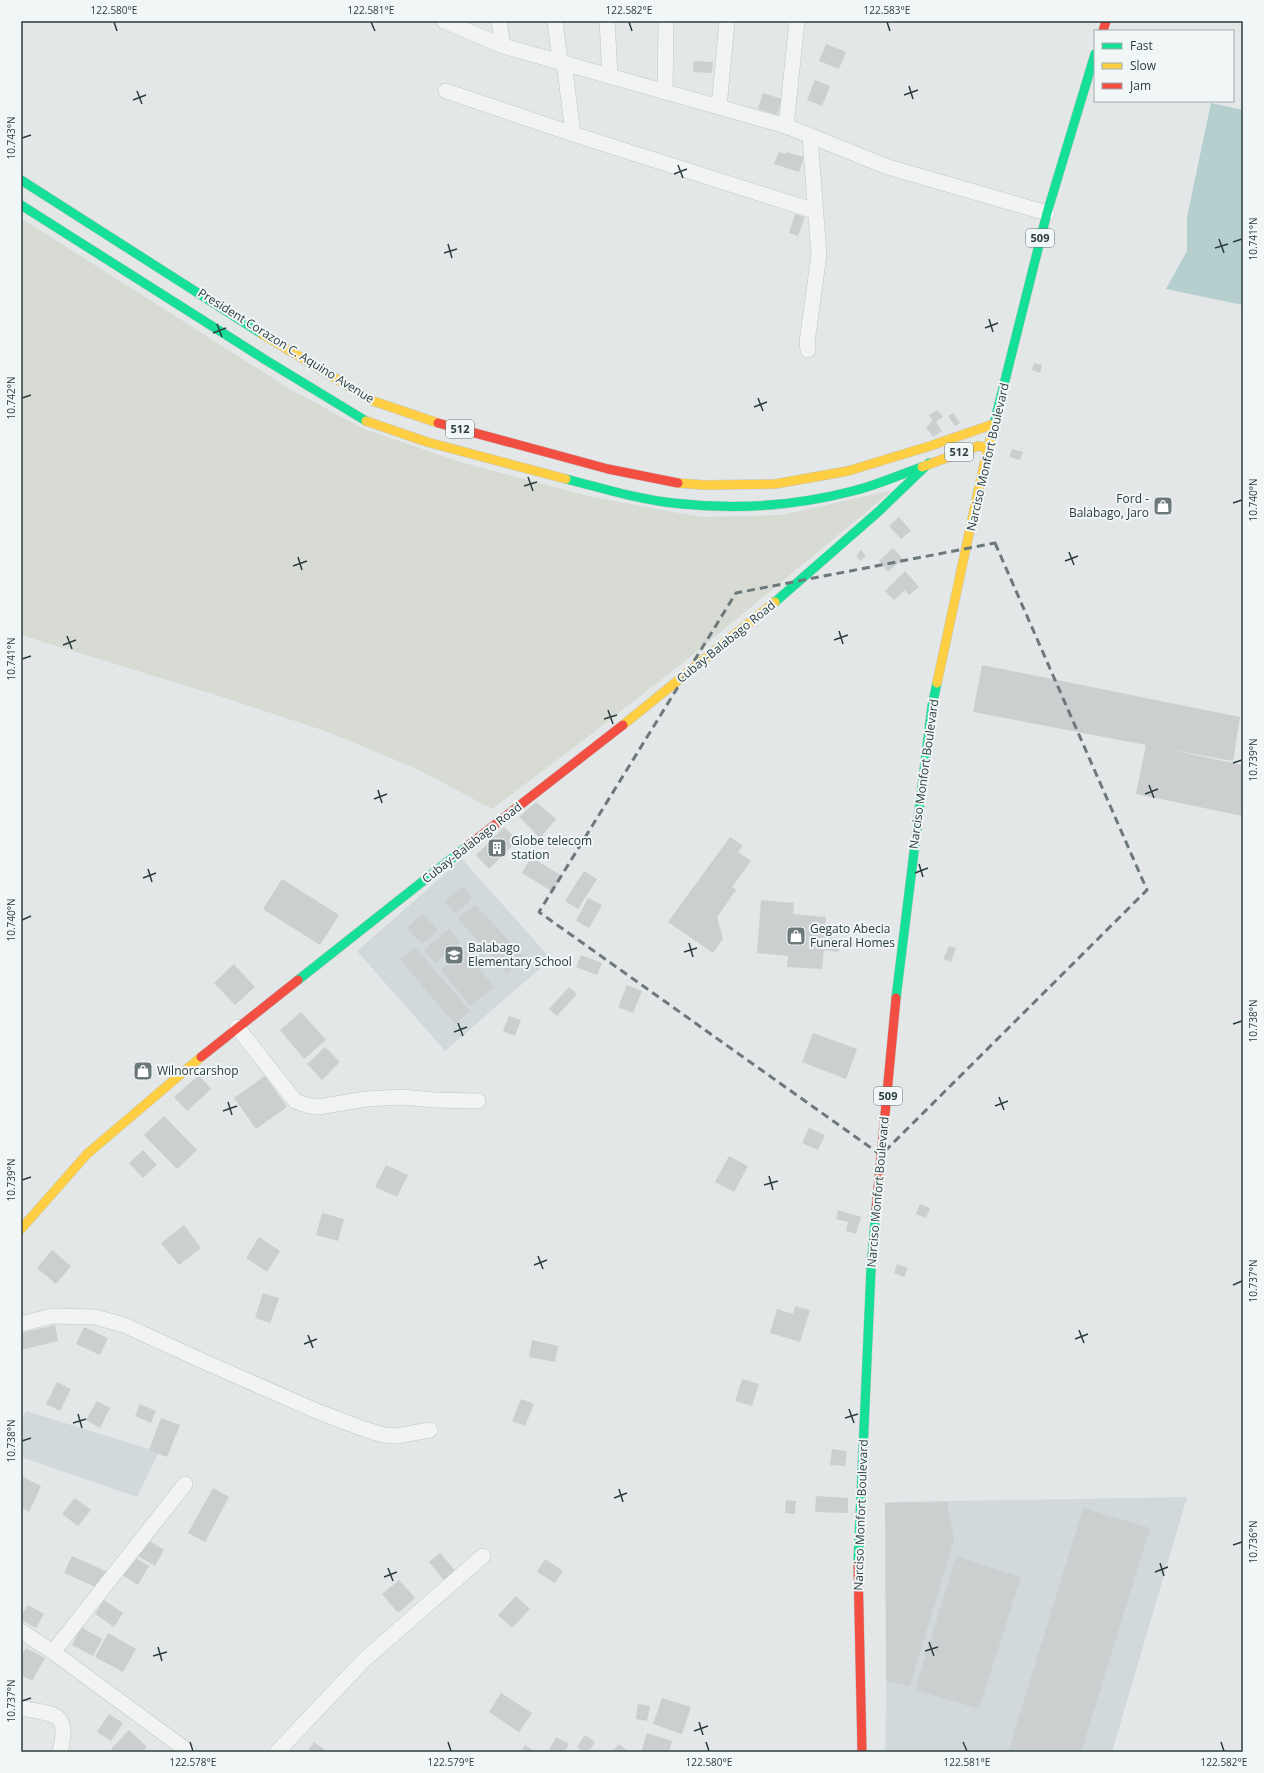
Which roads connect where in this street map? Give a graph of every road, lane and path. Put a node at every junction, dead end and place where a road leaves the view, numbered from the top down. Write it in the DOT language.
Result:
graph roads {
  1 [pos="444,21"];
  2 [pos="499,21"];
  3 [pos="555,21"];
  4 [pos="607,21"];
  5 [pos="666,21"];
  6 [pos="727,21"];
  7 [pos="797,21"];
  8 [pos="503,46"];
  9 [pos="1094,57"];
  10 [pos="562,62"];
  11 [pos="610,76"];
  12 [pos="446,91"];
  13 [pos="665,92"];
  14 [pos="720,107"];
  15 [pos="786,126"];
  16 [pos="573,134"];
  17 [pos="810,137"];
  18 [pos="21,180"];
  19 [pos="21,205"];
  20 [pos="815,211"];
  21 [pos="1046,213"];
  22 [pos="84,232"];
  23 [pos="808,350"];
  24 [pos="994,424"];
  25 [pos="989,448"];
  26 [pos="929,463"];
  27 [pos="237,1027"];
  28 [pos="478,1101"];
  29 [pos="21,1229"];
  30 [pos="21,1324"];
  31 [pos="430,1430"];
  32 [pos="185,1484"];
  33 [pos="483,1556"];
  34 [pos="21,1631"];
  35 [pos="53,1652"];
  36 [pos="21,1708"];
  37 [pos="60,1752"];
  38 [pos="189,1752"];
  39 [pos="276,1752"];
  40 [pos="862,1752"];
  1 -- 8 [label="street"];
  2 -- 8 [label="street"];
  3 -- 10 [label="street"];
  4 -- 11 [label="street"];
  5 -- 13 [label="street"];
  6 -- 14 [label="street"];
  7 -- 15 [label="street"];
  8 -- 10 [label="street"];
  9 -- 21 [label="main road, Narciso Monfort Boulevard / 509"];
  10 -- 11 [label="street"];
  10 -- 16 [label="street"];
  11 -- 13 [label="street"];
  12 -- 16 [label="street"];
  13 -- 14 [label="street"];
  14 -- 15 [label="street"];
  15 -- 17 [label="street"];
  16 -- 20 [label="street"];
  17 -- 20 [label="street"];
  17 -- 21 [label="street"];
  18 -- 22 [label="main road, President Corazon C. Aquino Avenue / 512"];
  19 -- 22 [label="main road, President Corazon C. Aquino Avenue / 512"];
  20 -- 23 [label="street"];
  21 -- 24 [label="main road, Narciso Monfort Boulevard / 509"];
  22 -- 24 [label="main road, President Corazon C. Aquino Avenue / 512"];
  22 -- 26 [label="main road, President Corazon C. Aquino Avenue / 512"];
  24 -- 25 [label="main road, Narciso Monfort Boulevard / 509"];
  25 -- 26 [label="main road, President Corazon C. Aquino Avenue / 512"];
  25 -- 40 [label="main road, Narciso Monfort Boulevard / 509"];
  26 -- 27 [label="main road, Cubay-Balabago Road"];
  27 -- 28 [label="street"];
  27 -- 29 [label="main road, Cubay-Balabago Road"];
  30 -- 31 [label="street"];
  32 -- 35 [label="street"];
  33 -- 39 [label="street"];
  34 -- 35 [label="street"];
  35 -- 38 [label="street"];
  36 -- 37 [label="street"];
}
